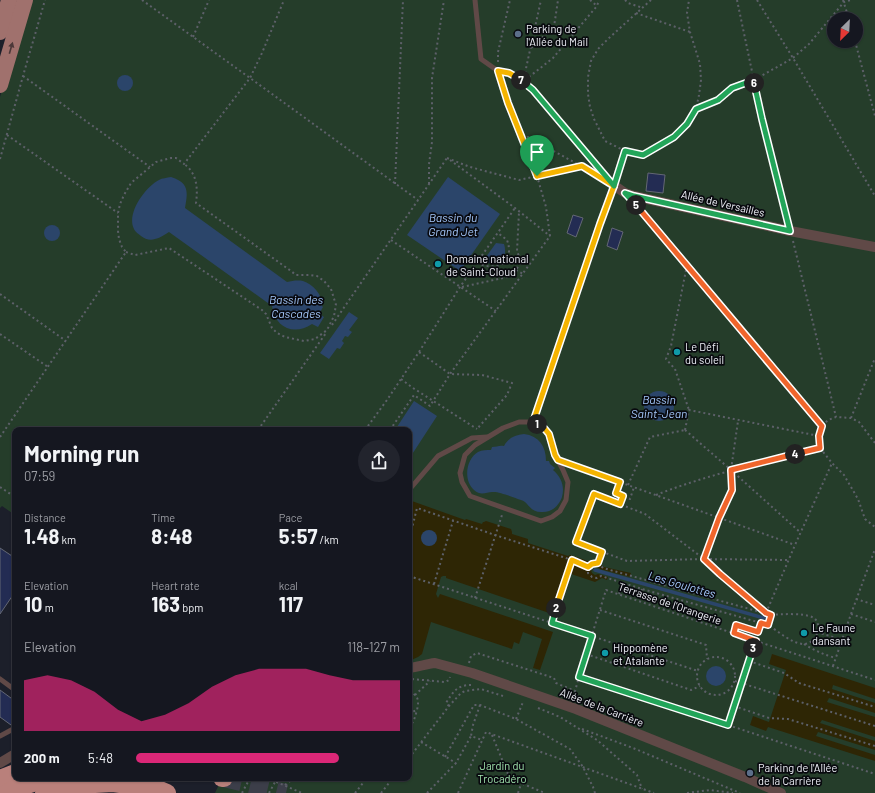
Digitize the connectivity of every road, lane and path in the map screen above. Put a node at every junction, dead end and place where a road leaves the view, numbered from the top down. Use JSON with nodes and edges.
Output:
{"nodes":[{"id":1,"x":9,"y":0,"type":"edge"},
{"id":2,"x":25,"y":0,"type":"edge"},
{"id":3,"x":45,"y":0,"type":"edge"},
{"id":4,"x":142,"y":0,"type":"edge"},
{"id":5,"x":209,"y":0,"type":"edge"},
{"id":6,"x":284,"y":0,"type":"edge"},
{"id":7,"x":403,"y":0,"type":"edge"},
{"id":8,"x":444,"y":0,"type":"edge"},
{"id":9,"x":476,"y":0,"type":"edge"},
{"id":10,"x":510,"y":0,"type":"edge"},
{"id":11,"x":541,"y":0,"type":"edge"},
{"id":12,"x":558,"y":0,"type":"edge"},
{"id":13,"x":590,"y":0,"type":"edge"},
{"id":14,"x":599,"y":0,"type":"edge"},
{"id":15,"x":625,"y":0,"type":"edge"},
{"id":16,"x":651,"y":0,"type":"edge"},
{"id":17,"x":689,"y":0,"type":"edge"},
{"id":18,"x":737,"y":0,"type":"edge"},
{"id":19,"x":757,"y":0,"type":"edge"},
{"id":20,"x":851,"y":0,"type":"edge"},
{"id":21,"x":844,"y":1,"type":"edge"},
{"id":22,"x":597,"y":6,"type":"junction"},
{"id":23,"x":643,"y":8,"type":"junction"},
{"id":24,"x":847,"y":12,"type":"edge"},
{"id":25,"x":636,"y":13,"type":"junction"},
{"id":26,"x":0,"y":32,"type":"edge"},
{"id":27,"x":690,"y":32,"type":"junction"},
{"id":28,"x":193,"y":37,"type":"junction"},
{"id":29,"x":857,"y":48,"type":"edge"},
{"id":30,"x":530,"y":49,"type":"junction"},
{"id":31,"x":794,"y":58,"type":"junction"},
{"id":32,"x":498,"y":71,"type":"junction"},
{"id":33,"x":22,"y":76,"type":"junction"},
{"id":34,"x":250,"y":78,"type":"junction"},
{"id":35,"x":754,"y":80,"type":"junction"},
{"id":36,"x":523,"y":81,"type":"junction"},
{"id":37,"x":0,"y":85,"type":"edge"},
{"id":38,"x":696,"y":109,"type":"junction"},
{"id":39,"x":875,"y":116,"type":"edge"},
{"id":40,"x":7,"y":135,"type":"junction"},
{"id":41,"x":522,"y":138,"type":"junction"},
{"id":42,"x":625,"y":151,"type":"junction"},
{"id":43,"x":447,"y":158,"type":"junction"},
{"id":44,"x":0,"y":160,"type":"edge"},
{"id":45,"x":184,"y":164,"type":"junction"},
{"id":46,"x":582,"y":166,"type":"junction"},
{"id":47,"x":150,"y":167,"type":"junction"},
{"id":48,"x":596,"y":175,"type":"dead end"},
{"id":49,"x":537,"y":176,"type":"junction"},
{"id":50,"x":395,"y":184,"type":"junction"},
{"id":51,"x":428,"y":185,"type":"junction"},
{"id":52,"x":614,"y":186,"type":"junction"},
{"id":53,"x":625,"y":193,"type":"junction"},
{"id":54,"x":875,"y":196,"type":"edge"},
{"id":55,"x":418,"y":200,"type":"junction"},
{"id":56,"x":515,"y":208,"type":"junction"},
{"id":57,"x":519,"y":211,"type":"junction"},
{"id":58,"x":118,"y":213,"type":"junction"},
{"id":59,"x":790,"y":231,"type":"junction"},
{"id":60,"x":498,"y":233,"type":"junction"},
{"id":61,"x":550,"y":236,"type":"junction"},
{"id":62,"x":391,"y":240,"type":"junction"},
{"id":63,"x":875,"y":247,"type":"edge"},
{"id":64,"x":126,"y":252,"type":"junction"},
{"id":65,"x":477,"y":263,"type":"junction"},
{"id":66,"x":687,"y":265,"type":"junction"},
{"id":67,"x":516,"y":270,"type":"junction"},
{"id":68,"x":523,"y":274,"type":"junction"},
{"id":69,"x":460,"y":287,"type":"junction"},
{"id":70,"x":0,"y":294,"type":"edge"},
{"id":71,"x":496,"y":311,"type":"junction"},
{"id":72,"x":327,"y":330,"type":"junction"},
{"id":73,"x":0,"y":334,"type":"edge"},
{"id":74,"x":66,"y":341,"type":"junction"},
{"id":75,"x":419,"y":352,"type":"junction"},
{"id":76,"x":875,"y":358,"type":"edge"},
{"id":77,"x":48,"y":368,"type":"junction"},
{"id":78,"x":450,"y":374,"type":"junction"},
{"id":79,"x":401,"y":379,"type":"junction"},
{"id":80,"x":433,"y":401,"type":"junction"},
{"id":81,"x":689,"y":410,"type":"junction"},
{"id":82,"x":836,"y":417,"type":"junction"},
{"id":83,"x":851,"y":418,"type":"junction"},
{"id":84,"x":738,"y":420,"type":"junction"},
{"id":85,"x":533,"y":422,"type":"junction"},
{"id":86,"x":468,"y":423,"type":"dead end"},
{"id":87,"x":822,"y":426,"type":"junction"},
{"id":88,"x":260,"y":427,"type":"edge"},
{"id":89,"x":367,"y":427,"type":"edge"},
{"id":90,"x":392,"y":427,"type":"edge"},
{"id":91,"x":477,"y":429,"type":"dead end"},
{"id":92,"x":685,"y":430,"type":"junction"},
{"id":93,"x":819,"y":436,"type":"junction"},
{"id":94,"x":0,"y":437,"type":"edge"},
{"id":95,"x":488,"y":437,"type":"junction"},
{"id":96,"x":875,"y":443,"type":"edge"},
{"id":97,"x":820,"y":448,"type":"junction"},
{"id":98,"x":558,"y":460,"type":"junction"},
{"id":99,"x":832,"y":463,"type":"junction"},
{"id":100,"x":731,"y":470,"type":"junction"},
{"id":101,"x":620,"y":482,"type":"junction"},
{"id":102,"x":628,"y":485,"type":"junction"},
{"id":103,"x":412,"y":486,"type":"edge"},
{"id":104,"x":0,"y":487,"type":"edge"},
{"id":105,"x":634,"y":487,"type":"junction"},
{"id":106,"x":12,"y":495,"type":"edge"},
{"id":107,"x":656,"y":495,"type":"junction"},
{"id":108,"x":623,"y":496,"type":"junction"},
{"id":109,"x":620,"y":504,"type":"junction"},
{"id":110,"x":502,"y":514,"type":"dead end"},
{"id":111,"x":719,"y":518,"type":"junction"},
{"id":112,"x":453,"y":520,"type":"junction"},
{"id":113,"x":875,"y":527,"type":"edge"},
{"id":114,"x":412,"y":528,"type":"edge"},
{"id":115,"x":801,"y":533,"type":"junction"},
{"id":116,"x":495,"y":535,"type":"junction"},
{"id":117,"x":795,"y":545,"type":"junction"},
{"id":118,"x":875,"y":549,"type":"edge"},
{"id":119,"x":602,"y":552,"type":"junction"},
{"id":120,"x":704,"y":559,"type":"junction"},
{"id":121,"x":572,"y":560,"type":"junction"},
{"id":122,"x":789,"y":560,"type":"junction"},
{"id":123,"x":598,"y":563,"type":"junction"},
{"id":124,"x":588,"y":567,"type":"junction"},
{"id":125,"x":412,"y":577,"type":"edge"},
{"id":126,"x":434,"y":584,"type":"junction"},
{"id":127,"x":642,"y":589,"type":"junction"},
{"id":128,"x":619,"y":594,"type":"junction"},
{"id":129,"x":475,"y":598,"type":"junction"},
{"id":130,"x":856,"y":599,"type":"junction"},
{"id":131,"x":875,"y":606,"type":"edge"},
{"id":132,"x":600,"y":610,"type":"junction"},
{"id":133,"x":766,"y":613,"type":"junction"},
{"id":134,"x":851,"y":614,"type":"junction"},
{"id":135,"x":771,"y":615,"type":"junction"},
{"id":136,"x":875,"y":622,"type":"edge"},
{"id":137,"x":552,"y":623,"type":"junction"},
{"id":138,"x":761,"y":623,"type":"junction"},
{"id":139,"x":768,"y":625,"type":"junction"},
{"id":140,"x":816,"y":632,"type":"junction"},
{"id":141,"x":734,"y":633,"type":"junction"},
{"id":142,"x":592,"y":636,"type":"junction"},
{"id":143,"x":842,"y":640,"type":"junction"},
{"id":144,"x":756,"y":641,"type":"junction"},
{"id":145,"x":804,"y":644,"type":"junction"},
{"id":146,"x":586,"y":654,"type":"junction"},
{"id":147,"x":836,"y":658,"type":"junction"},
{"id":148,"x":707,"y":659,"type":"junction"},
{"id":149,"x":749,"y":661,"type":"junction"},
{"id":150,"x":833,"y":666,"type":"junction"},
{"id":151,"x":412,"y":668,"type":"edge"},
{"id":152,"x":453,"y":668,"type":"junction"},
{"id":153,"x":698,"y":671,"type":"junction"},
{"id":154,"x":472,"y":673,"type":"junction"},
{"id":155,"x":579,"y":677,"type":"junction"},
{"id":156,"x":0,"y":679,"type":"edge"},
{"id":157,"x":412,"y":679,"type":"edge"},
{"id":158,"x":875,"y":680,"type":"edge"},
{"id":159,"x":431,"y":681,"type":"junction"},
{"id":160,"x":735,"y":681,"type":"junction"},
{"id":161,"x":742,"y":683,"type":"junction"},
{"id":162,"x":474,"y":685,"type":"dead end"},
{"id":163,"x":700,"y":686,"type":"junction"},
{"id":164,"x":12,"y":688,"type":"edge"},
{"id":165,"x":412,"y":694,"type":"edge"},
{"id":166,"x":415,"y":695,"type":"junction"},
{"id":167,"x":510,"y":698,"type":"dead end"},
{"id":168,"x":480,"y":705,"type":"junction"},
{"id":169,"x":529,"y":705,"type":"dead end"},
{"id":170,"x":449,"y":706,"type":"junction"},
{"id":171,"x":734,"y":706,"type":"junction"},
{"id":172,"x":535,"y":707,"type":"dead end"},
{"id":173,"x":875,"y":707,"type":"edge"},
{"id":174,"x":417,"y":709,"type":"junction"},
{"id":175,"x":412,"y":713,"type":"edge"},
{"id":176,"x":516,"y":719,"type":"junction"},
{"id":177,"x":412,"y":724,"type":"edge"},
{"id":178,"x":728,"y":725,"type":"junction"},
{"id":179,"x":875,"y":726,"type":"edge"},
{"id":180,"x":576,"y":727,"type":"junction"},
{"id":181,"x":12,"y":730,"type":"edge"},
{"id":182,"x":492,"y":734,"type":"junction"},
{"id":183,"x":0,"y":736,"type":"edge"},
{"id":184,"x":471,"y":736,"type":"junction"},
{"id":185,"x":482,"y":740,"type":"junction"},
{"id":186,"x":421,"y":742,"type":"junction"},
{"id":187,"x":875,"y":746,"type":"edge"},
{"id":188,"x":412,"y":754,"type":"edge"},
{"id":189,"x":12,"y":756,"type":"edge"},
{"id":190,"x":445,"y":757,"type":"junction"},
{"id":191,"x":0,"y":763,"type":"edge"},
{"id":192,"x":456,"y":763,"type":"junction"},
{"id":193,"x":583,"y":767,"type":"junction"},
{"id":194,"x":12,"y":774,"type":"edge"},
{"id":195,"x":875,"y":774,"type":"edge"},
{"id":196,"x":0,"y":779,"type":"edge"},
{"id":197,"x":39,"y":781,"type":"edge"},
{"id":198,"x":248,"y":781,"type":"edge"},
{"id":199,"x":290,"y":781,"type":"edge"},
{"id":200,"x":365,"y":781,"type":"edge"},
{"id":201,"x":391,"y":781,"type":"edge"},
{"id":202,"x":275,"y":782,"type":"joint"},
{"id":203,"x":521,"y":784,"type":"junction"},
{"id":204,"x":285,"y":785,"type":"junction"},
{"id":205,"x":642,"y":789,"type":"junction"},
{"id":206,"x":7,"y":793,"type":"edge"},
{"id":207,"x":44,"y":793,"type":"edge"},
{"id":208,"x":167,"y":793,"type":"edge"},
{"id":209,"x":242,"y":793,"type":"edge"},
{"id":210,"x":269,"y":793,"type":"edge"},
{"id":211,"x":302,"y":793,"type":"edge"},
{"id":212,"x":355,"y":793,"type":"edge"},
{"id":213,"x":381,"y":793,"type":"edge"},
{"id":214,"x":427,"y":793,"type":"edge"},
{"id":215,"x":458,"y":793,"type":"edge"},
{"id":216,"x":518,"y":793,"type":"edge"},
{"id":217,"x":545,"y":793,"type":"edge"},
{"id":218,"x":595,"y":793,"type":"edge"},
{"id":219,"x":654,"y":793,"type":"edge"},
{"id":220,"x":687,"y":793,"type":"edge"},
{"id":221,"x":733,"y":793,"type":"edge"},
{"id":222,"x":740,"y":793,"type":"edge"},
{"id":223,"x":781,"y":793,"type":"edge"}],
"edges":[{"from":1,"to":26,"type":"main road"},
{"from":37,"to":2,"type":"main road","one_way":true},
{"from":3,"to":33,"type":"path"},
{"from":4,"to":28,"type":"path"},
{"from":5,"to":28,"type":"path"},
{"from":6,"to":34,"type":"path"},
{"from":7,"to":50,"type":"path"},
{"from":8,"to":51,"type":"path"},
{"from":9,"to":32,"type":"lane"},
{"from":10,"to":32,"type":"path"},
{"from":11,"to":30,"type":"path"},
{"from":12,"to":30,"type":"path"},
{"from":13,"to":22,"type":"path"},
{"from":14,"to":22,"type":"path"},
{"from":15,"to":23,"type":"path"},
{"from":16,"to":23,"type":"path"},
{"from":17,"to":27,"type":"path"},
{"from":18,"to":35,"type":"path"},
{"from":19,"to":31,"type":"path"},
{"from":20,"to":21,"type":"path"},
{"from":21,"to":24,"type":"path"},
{"from":21,"to":31,"type":"path"},
{"from":22,"to":36,"type":"path"},
{"from":23,"to":25,"type":"path"},
{"from":25,"to":27,"type":"path"},
{"from":25,"to":42,"type":"path"},
{"from":27,"to":38,"type":"path"},
{"from":28,"to":34,"type":"path"},
{"from":29,"to":39,"type":"path"},
{"from":30,"to":36,"type":"path"},
{"from":31,"to":35,"type":"path"},
{"from":31,"to":54,"type":"path"},
{"from":32,"to":36,"type":"lane"},
{"from":32,"to":41,"type":"path"},
{"from":33,"to":40,"type":"path"},
{"from":33,"to":47,"type":"path"},
{"from":34,"to":45,"type":"path"},
{"from":34,"to":50,"type":"path"},
{"from":35,"to":38,"type":"path"},
{"from":35,"to":59,"type":"path"},
{"from":36,"to":52,"type":"lane"},
{"from":38,"to":42,"type":"path"},
{"from":40,"to":44,"type":"path"},
{"from":40,"to":58,"type":"path"},
{"from":41,"to":46,"type":"path"},
{"from":41,"to":49,"type":"path"},
{"from":42,"to":52,"type":"path"},
{"from":43,"to":49,"type":"path"},
{"from":43,"to":51,"type":"path"},
{"from":43,"to":56,"type":"path"},
{"from":45,"to":47,"type":"path"},
{"from":45,"to":72,"type":"path"},
{"from":46,"to":48,"type":"path"},
{"from":46,"to":49,"type":"path"},
{"from":47,"to":58,"type":"path"},
{"from":49,"to":61,"type":"path"},
{"from":50,"to":55,"type":"path"},
{"from":51,"to":55,"type":"path"},
{"from":52,"to":53,"type":"street","name":"Allée de Versailles"},
{"from":52,"to":85,"type":"lane"},
{"from":53,"to":59,"type":"street","name":"Allée de Versailles"},
{"from":53,"to":66,"type":"path"},
{"from":55,"to":62,"type":"path"},
{"from":56,"to":57,"type":"path"},
{"from":56,"to":60,"type":"path"},
{"from":57,"to":61,"type":"path"},
{"from":57,"to":67,"type":"path"},
{"from":58,"to":64,"type":"path"},
{"from":59,"to":63,"type":"street","name":"Allée de Versailles"},
{"from":59,"to":82,"type":"path"},
{"from":60,"to":65,"type":"path"},
{"from":60,"to":65,"type":"path"},
{"from":61,"to":68,"type":"path"},
{"from":62,"to":69,"type":"path"},
{"from":62,"to":72,"type":"path"},
{"from":64,"to":72,"type":"path"},
{"from":64,"to":74,"type":"path"},
{"from":65,"to":69,"type":"path"},
{"from":66,"to":81,"type":"path"},
{"from":66,"to":87,"type":"path"},
{"from":67,"to":68,"type":"path"},
{"from":67,"to":69,"type":"path"},
{"from":68,"to":71,"type":"path"},
{"from":69,"to":71,"type":"path"},
{"from":69,"to":75,"type":"path"},
{"from":70,"to":74,"type":"path"},
{"from":71,"to":78,"type":"path"},
{"from":72,"to":88,"type":"path"},
{"from":73,"to":77,"type":"path"},
{"from":74,"to":77,"type":"path"},
{"from":75,"to":78,"type":"path"},
{"from":75,"to":79,"type":"path"},
{"from":76,"to":83,"type":"path"},
{"from":77,"to":94,"type":"path"},
{"from":78,"to":80,"type":"path"},
{"from":78,"to":91,"type":"path"},
{"from":79,"to":80,"type":"path"},
{"from":79,"to":89,"type":"path"},
{"from":80,"to":86,"type":"path"},
{"from":80,"to":90,"type":"path"},
{"from":81,"to":84,"type":"path"},
{"from":81,"to":92,"type":"path"},
{"from":82,"to":83,"type":"path"},
{"from":82,"to":87,"type":"path"},
{"from":83,"to":96,"type":"path"},
{"from":84,"to":93,"type":"path"},
{"from":84,"to":100,"type":"path"},
{"from":85,"to":95,"type":"lane"},
{"from":85,"to":98,"type":"lane"},
{"from":87,"to":93,"type":"path"},
{"from":92,"to":100,"type":"path"},
{"from":92,"to":102,"type":"path"},
{"from":93,"to":97,"type":"path"},
{"from":95,"to":98,"type":"lane"},
{"from":95,"to":103,"type":"lane"},
{"from":97,"to":99,"type":"path"},
{"from":97,"to":100,"type":"path"},
{"from":98,"to":101,"type":"path"},
{"from":99,"to":113,"type":"path"},
{"from":99,"to":115,"type":"path"},
{"from":100,"to":107,"type":"path"},
{"from":100,"to":111,"type":"path"},
{"from":100,"to":115,"type":"path"},
{"from":101,"to":102,"type":"path"},
{"from":101,"to":108,"type":"path"},
{"from":102,"to":105,"type":"path"},
{"from":104,"to":106,"type":"path"},
{"from":105,"to":107,"type":"path"},
{"from":105,"to":108,"type":"path"},
{"from":107,"to":111,"type":"path"},
{"from":108,"to":109,"type":"path"},
{"from":109,"to":119,"type":"path"},
{"from":109,"to":120,"type":"path"},
{"from":110,"to":116,"type":"path"},
{"from":111,"to":117,"type":"path"},
{"from":111,"to":120,"type":"path"},
{"from":112,"to":114,"type":"path"},
{"from":112,"to":116,"type":"path"},
{"from":112,"to":126,"type":"path"},
{"from":115,"to":117,"type":"path"},
{"from":116,"to":121,"type":"path"},
{"from":116,"to":129,"type":"path"},
{"from":117,"to":122,"type":"path"},
{"from":118,"to":130,"type":"path"},
{"from":119,"to":120,"type":"path"},
{"from":119,"to":123,"type":"path"},
{"from":120,"to":122,"type":"path"},
{"from":120,"to":133,"type":"path"},
{"from":121,"to":124,"type":"path"},
{"from":121,"to":137,"type":"path"},
{"from":122,"to":133,"type":"path"},
{"from":123,"to":124,"type":"path"},
{"from":123,"to":133,"type":"path"},
{"from":124,"to":127,"type":"path"},
{"from":125,"to":126,"type":"path"},
{"from":126,"to":129,"type":"path"},
{"from":127,"to":128,"type":"path"},
{"from":127,"to":138,"type":"path"},
{"from":128,"to":132,"type":"path","name":"Terrasse de l'Orangerie"},
{"from":128,"to":141,"type":"path","name":"Terrasse de l'Orangerie"},
{"from":129,"to":137,"type":"path"},
{"from":130,"to":131,"type":"path"},
{"from":130,"to":134,"type":"path"},
{"from":132,"to":142,"type":"path","name":"Terrasse de l'Orangerie"},
{"from":132,"to":148,"type":"path"},
{"from":133,"to":135,"type":"path"},
{"from":134,"to":136,"type":"path"},
{"from":134,"to":143,"type":"path"},
{"from":135,"to":139,"type":"path"},
{"from":135,"to":140,"type":"path"},
{"from":137,"to":142,"type":"path"},
{"from":138,"to":139,"type":"path"},
{"from":138,"to":141,"type":"path"},
{"from":139,"to":145,"type":"path"},
{"from":140,"to":143,"type":"path"},
{"from":140,"to":145,"type":"path"},
{"from":141,"to":144,"type":"path","name":"Terrasse de l'Orangerie"},
{"from":142,"to":146,"type":"path","name":"Terrasse de l'Orangerie"},
{"from":142,"to":153,"type":"path"},
{"from":143,"to":147,"type":"path"},
{"from":144,"to":149,"type":"path"},
{"from":144,"to":150,"type":"path","name":"Terrasse de l'Orangerie"},
{"from":145,"to":147,"type":"path"},
{"from":146,"to":155,"type":"path","name":"Terrasse de l'Orangerie"},
{"from":146,"to":163,"type":"path"},
{"from":147,"to":150,"type":"path"},
{"from":148,"to":153,"type":"path"},
{"from":148,"to":160,"type":"path"},
{"from":149,"to":161,"type":"path"},
{"from":149,"to":173,"type":"path"},
{"from":150,"to":158,"type":"path","name":"Terrasse de l'Orangerie"},
{"from":151,"to":152,"type":"street","name":"Allée de la Carrière"},
{"from":152,"to":154,"type":"street","name":"Allée de la Carrière"},
{"from":152,"to":159,"type":"path"},
{"from":153,"to":163,"type":"path"},
{"from":154,"to":155,"type":"path"},
{"from":154,"to":223,"type":"street","name":"Allée de la Carrière"},
{"from":155,"to":178,"type":"path"},
{"from":156,"to":164,"type":"lane"},
{"from":157,"to":159,"type":"path"},
{"from":159,"to":166,"type":"path"},
{"from":160,"to":161,"type":"path"},
{"from":160,"to":163,"type":"path"},
{"from":161,"to":171,"type":"path"},
{"from":161,"to":179,"type":"path"},
{"from":162,"to":170,"type":"path"},
{"from":165,"to":166,"type":"path"},
{"from":166,"to":174,"type":"path"},
{"from":167,"to":170,"type":"path"},
{"from":168,"to":176,"type":"path"},
{"from":168,"to":184,"type":"path"},
{"from":168,"to":190,"type":"path"},
{"from":169,"to":176,"type":"path"},
{"from":170,"to":186,"type":"path"},
{"from":171,"to":178,"type":"path"},
{"from":171,"to":187,"type":"path"},
{"from":172,"to":180,"type":"path"},
{"from":174,"to":175,"type":"path"},
{"from":174,"to":177,"type":"path"},
{"from":176,"to":193,"type":"path"},
{"from":178,"to":195,"type":"path"},
{"from":180,"to":205,"type":"path"},
{"from":180,"to":222,"type":"path"},
{"from":181,"to":183,"type":"lane"},
{"from":182,"to":185,"type":"path"},
{"from":182,"to":193,"type":"path"},
{"from":182,"to":203,"type":"path"},
{"from":184,"to":185,"type":"path"},
{"from":184,"to":192,"type":"path"},
{"from":185,"to":215,"type":"path"},
{"from":186,"to":188,"type":"path"},
{"from":186,"to":190,"type":"path"},
{"from":189,"to":191,"type":"street"},
{"from":190,"to":192,"type":"path"},
{"from":192,"to":214,"type":"path"},
{"from":193,"to":205,"type":"path"},
{"from":193,"to":218,"type":"path"},
{"from":194,"to":196,"type":"highway"},
{"from":197,"to":206,"type":"highway"},
{"from":198,"to":209,"type":"path"},
{"from":199,"to":204,"type":"path"},
{"from":200,"to":212,"type":"path"},
{"from":201,"to":213,"type":"path"},
{"from":202,"to":204,"type":"path"},
{"from":202,"to":210,"type":"path"},
{"from":203,"to":216,"type":"path"},
{"from":203,"to":217,"type":"path"},
{"from":204,"to":211,"type":"path"},
{"from":205,"to":219,"type":"path"},
{"from":207,"to":208,"type":"highway"},
{"from":220,"to":221,"type":"path"}]}
